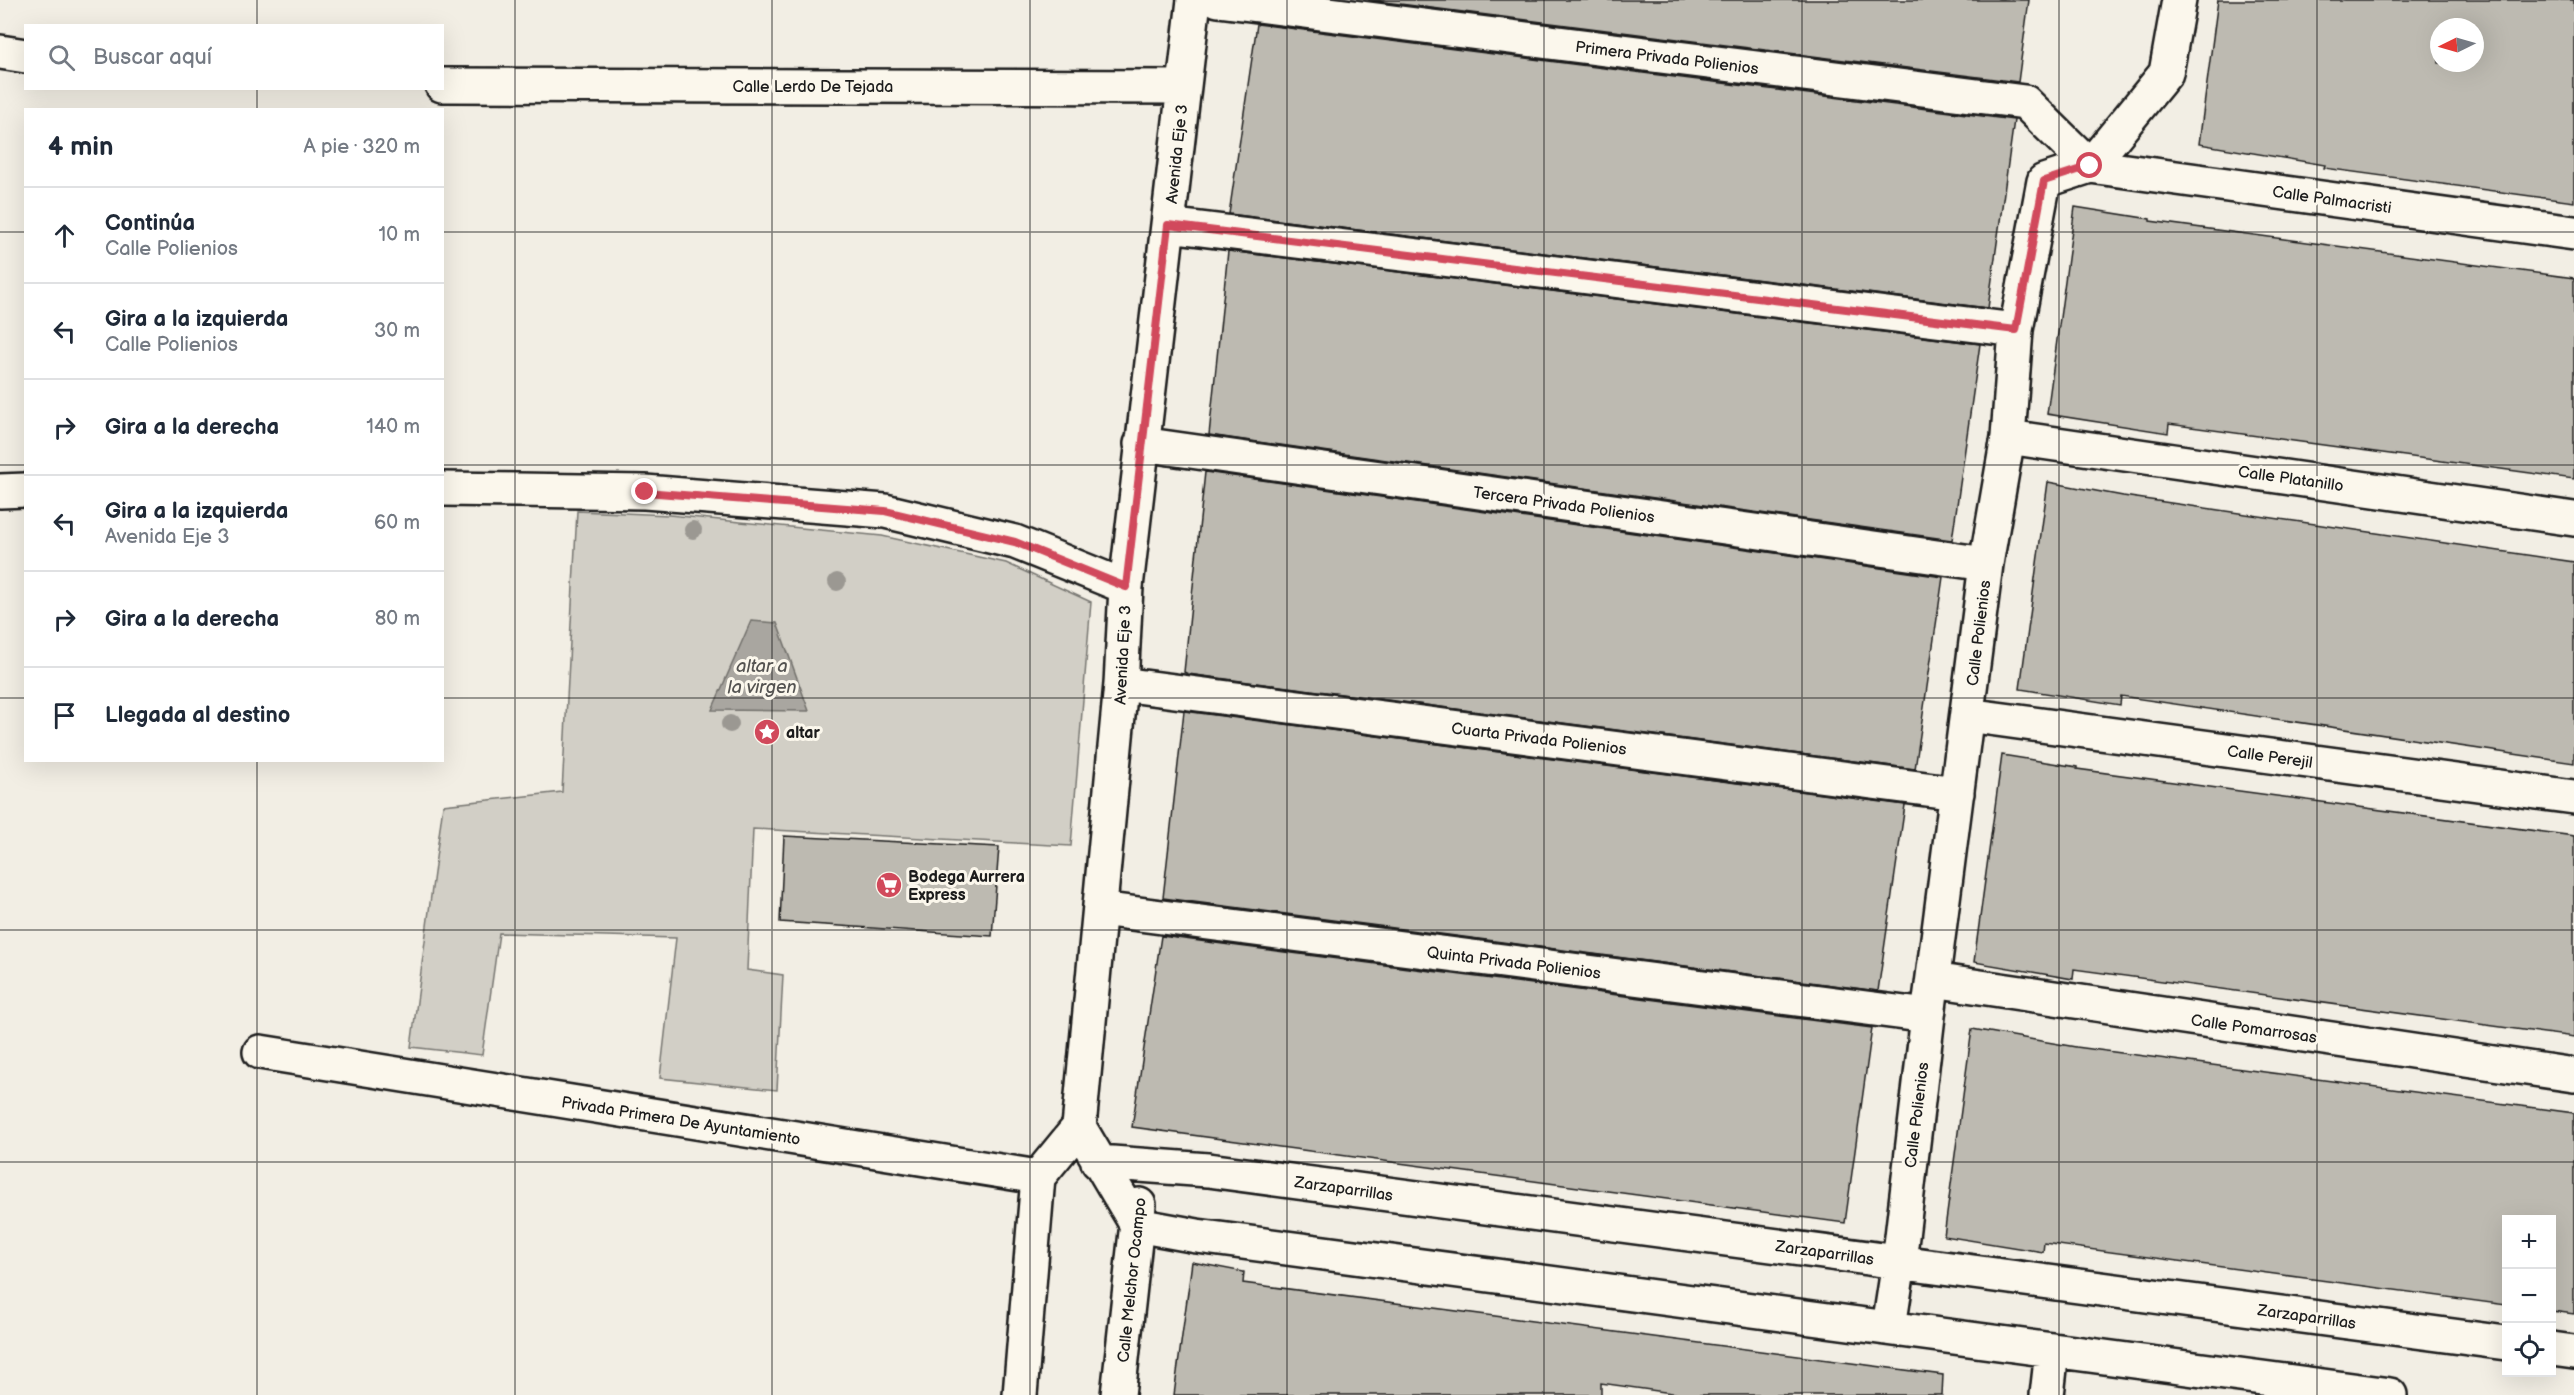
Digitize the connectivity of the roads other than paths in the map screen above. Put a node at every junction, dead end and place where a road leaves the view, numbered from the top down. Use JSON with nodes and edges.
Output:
{"nodes":[{"id":1,"x":1194,"y":0,"type":"edge"},
{"id":2,"x":1218,"y":0,"type":"edge"},
{"id":3,"x":2179,"y":0,"type":"edge"},
{"id":4,"x":0,"y":52,"type":"edge"},
{"id":5,"x":24,"y":56,"type":"edge"},
{"id":6,"x":444,"y":85,"type":"edge"},
{"id":7,"x":1184,"y":87,"type":"junction"},
{"id":8,"x":2090,"y":166,"type":"junction"},
{"id":9,"x":1168,"y":225,"type":"junction"},
{"id":10,"x":2574,"y":233,"type":"edge"},
{"id":11,"x":2016,"y":330,"type":"junction"},
{"id":12,"x":2008,"y":436,"type":"junction"},
{"id":13,"x":1141,"y":444,"type":"junction"},
{"id":14,"x":444,"y":489,"type":"edge"},
{"id":15,"x":24,"y":490,"type":"edge"},
{"id":16,"x":0,"y":491,"type":"edge"},
{"id":17,"x":2574,"y":519,"type":"edge"},
{"id":18,"x":1986,"y":564,"type":"junction"},
{"id":19,"x":1126,"y":587,"type":"junction"},
{"id":20,"x":1121,"y":684,"type":"junction"},
{"id":21,"x":1967,"y":715,"type":"junction"},
{"id":22,"x":1957,"y":793,"type":"junction"},
{"id":23,"x":2574,"y":797,"type":"edge"},
{"id":24,"x":1100,"y":909,"type":"junction"},
{"id":25,"x":1933,"y":980,"type":"junction"},
{"id":26,"x":1928,"y":1016,"type":"junction"},
{"id":27,"x":260,"y":1052,"type":"dead end"},
{"id":28,"x":2574,"y":1075,"type":"edge"},
{"id":29,"x":1079,"y":1127,"type":"junction"},
{"id":30,"x":1098,"y":1162,"type":"junction"},
{"id":31,"x":1144,"y":1164,"type":"junction"},
{"id":32,"x":1038,"y":1177,"type":"junction"},
{"id":33,"x":1137,"y":1225,"type":"junction"},
{"id":34,"x":1899,"y":1262,"type":"junction"},
{"id":35,"x":1889,"y":1328,"type":"junction"},
{"id":36,"x":2502,"y":1342,"type":"edge"},
{"id":37,"x":2556,"y":1350,"type":"edge"},
{"id":38,"x":2052,"y":1351,"type":"junction"},
{"id":39,"x":2574,"y":1352,"type":"edge"},
{"id":40,"x":1020,"y":1395,"type":"edge"},
{"id":41,"x":1118,"y":1395,"type":"edge"},
{"id":42,"x":2047,"y":1395,"type":"edge"},
{"id":43,"x":2390,"y":1395,"type":"edge"}],
"edges":[{"from":1,"to":7,"type":"street","name":"Avenida Eje 3"},
{"from":2,"to":8,"type":"street","name":"Primera Privada Polienios"},
{"from":3,"to":8,"type":"street"},
{"from":4,"to":5,"type":"street"},
{"from":6,"to":7,"type":"street","name":"Calle Lerdo De Tejada"},
{"from":7,"to":9,"type":"street","name":"Avenida Eje 3"},
{"from":8,"to":10,"type":"street","name":"Calle Palmacristi"},
{"from":8,"to":11,"type":"street","name":"Calle Polienios"},
{"from":9,"to":11,"type":"street"},
{"from":9,"to":13,"type":"street","name":"Avenida Eje 3"},
{"from":11,"to":12,"type":"street","name":"Calle Polienios"},
{"from":12,"to":17,"type":"street","name":"Calle Platanillo"},
{"from":12,"to":18,"type":"street","name":"Calle Polienios"},
{"from":13,"to":18,"type":"street","name":"Tercera Privada Polienios"},
{"from":13,"to":19,"type":"street","name":"Avenida Eje 3"},
{"from":14,"to":19,"type":"street"},
{"from":15,"to":16,"type":"street"},
{"from":18,"to":21,"type":"street","name":"Calle Polienios"},
{"from":19,"to":20,"type":"street","name":"Avenida Eje 3"},
{"from":20,"to":22,"type":"street","name":"Cuarta Privada Polienios"},
{"from":20,"to":24,"type":"street","name":"Avenida Eje 3"},
{"from":21,"to":22,"type":"street","name":"Calle Polienios"},
{"from":21,"to":23,"type":"street","name":"Calle Perejil"},
{"from":22,"to":25,"type":"street","name":"Calle Polienios"},
{"from":24,"to":26,"type":"street","name":"Quinta Privada Polienios"},
{"from":24,"to":29,"type":"street","name":"Avenida Eje 3"},
{"from":25,"to":26,"type":"street","name":"Calle Polienios"},
{"from":25,"to":28,"type":"street","name":"Calle Pomarrosas"},
{"from":26,"to":34,"type":"street","name":"Calle Polienios"},
{"from":27,"to":32,"type":"street","name":"Privada Primera De Ayuntamiento"},
{"from":29,"to":30,"type":"street"},
{"from":29,"to":32,"type":"street"},
{"from":30,"to":31,"type":"street"},
{"from":30,"to":33,"type":"street"},
{"from":31,"to":33,"type":"street","name":"Calle Melchor Ocampo"},
{"from":31,"to":34,"type":"street","name":"Zarzaparrillas"},
{"from":32,"to":40,"type":"street"},
{"from":33,"to":35,"type":"street"},
{"from":33,"to":41,"type":"street","name":"Calle Melchor Ocampo"},
{"from":34,"to":35,"type":"street","name":"Calle Polienios"},
{"from":34,"to":36,"type":"street","name":"Zarzaparrillas"},
{"from":35,"to":38,"type":"street"},
{"from":37,"to":39,"type":"street"},
{"from":38,"to":42,"type":"street"},
{"from":38,"to":43,"type":"street"}]}
